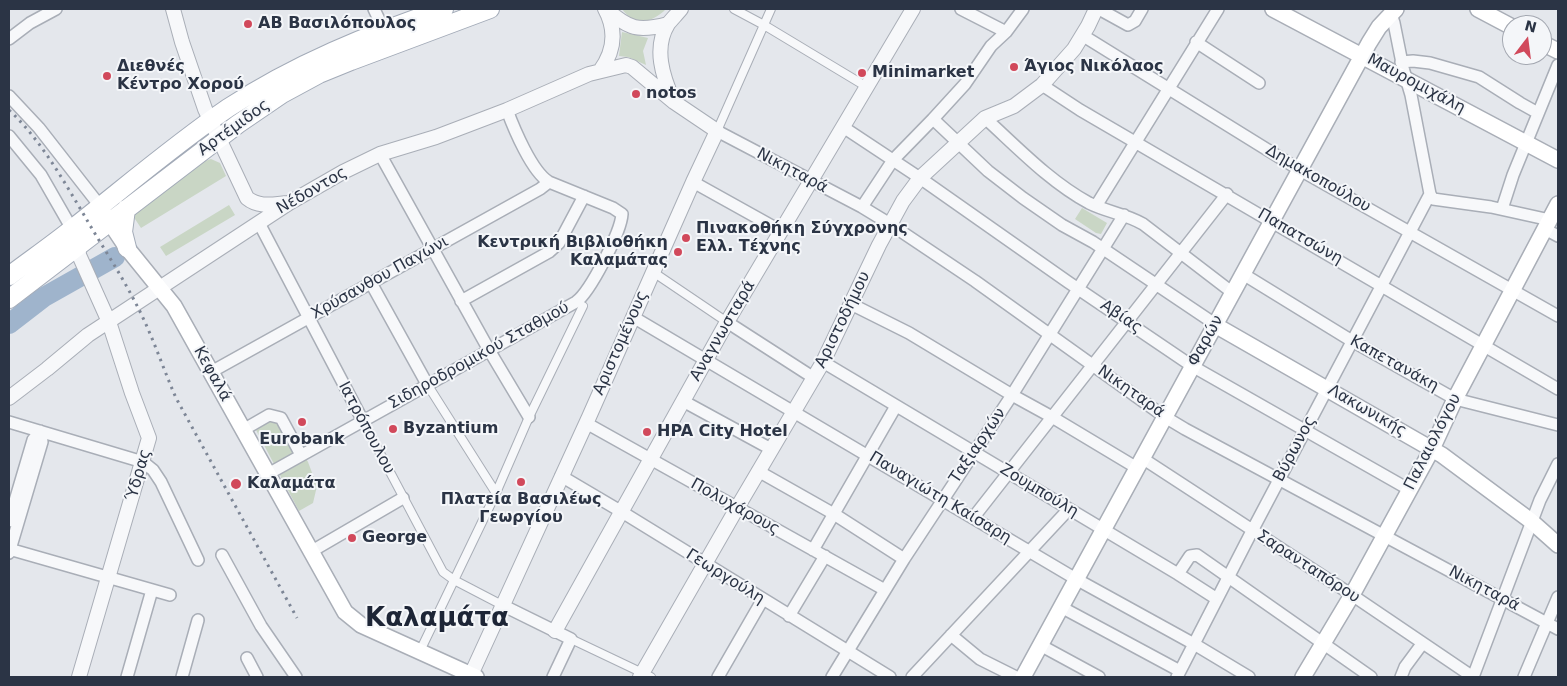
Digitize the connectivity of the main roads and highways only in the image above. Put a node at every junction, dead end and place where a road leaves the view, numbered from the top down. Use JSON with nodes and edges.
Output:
{"nodes":[{"id":1,"x":490,"y":9,"type":"edge"},
{"id":2,"x":1273,"y":9,"type":"edge"},
{"id":3,"x":1478,"y":9,"type":"edge"},
{"id":4,"x":435,"y":10,"type":"edge"},
{"id":5,"x":1393,"y":11,"type":"edge"},
{"id":6,"x":1502,"y":22,"type":"edge"},
{"id":7,"x":1362,"y":56,"type":"junction"},
{"id":8,"x":1558,"y":160,"type":"edge"},
{"id":9,"x":1558,"y":204,"type":"edge"},
{"id":10,"x":100,"y":206,"type":"junction"},
{"id":11,"x":1551,"y":228,"type":"edge"},
{"id":12,"x":119,"y":235,"type":"junction"},
{"id":13,"x":81,"y":236,"type":"junction"},
{"id":14,"x":9,"y":276,"type":"edge"},
{"id":15,"x":9,"y":299,"type":"edge"},
{"id":16,"x":1215,"y":325,"type":"junction"},
{"id":17,"x":1432,"y":449,"type":"junction"},
{"id":18,"x":1558,"y":545,"type":"edge"},
{"id":19,"x":472,"y":677,"type":"edge"},
{"id":20,"x":1023,"y":677,"type":"edge"},
{"id":21,"x":1303,"y":677,"type":"edge"}],
"edges":[{"from":1,"to":12,"type":"main road","name":"Αρτέμιδος"},
{"from":2,"to":7,"type":"main road","name":"Μαυρομιχάλη"},
{"from":3,"to":6,"type":"main road"},
{"from":4,"to":10,"type":"main road","name":"Αρτέμιδος"},
{"from":5,"to":7,"type":"main road","name":"Φαρών"},
{"from":7,"to":8,"type":"main road","name":"Μαυρομιχάλη"},
{"from":7,"to":16,"type":"main road","name":"Φαρών"},
{"from":9,"to":11,"type":"main road","name":"Παλαιολόγου"},
{"from":10,"to":12,"type":"main road","name":"Κεφαλά"},
{"from":10,"to":13,"type":"main road","name":"Αρτέμιδος"},
{"from":11,"to":17,"type":"main road","name":"Παλαιολόγου"},
{"from":12,"to":13,"type":"main road","name":"Αρτέμιδος"},
{"from":12,"to":19,"type":"main road","name":"Κεφαλά"},
{"from":13,"to":14,"type":"main road","name":"Αρτέμιδος"},
{"from":13,"to":15,"type":"main road","name":"Αρτέμιδος"},
{"from":16,"to":17,"type":"main road","name":"Λακωνικής"},
{"from":16,"to":20,"type":"main road","name":"Φαρών"},
{"from":17,"to":18,"type":"main road","name":"Λακωνικής"},
{"from":17,"to":21,"type":"main road","name":"Παλαιολόγου"}]}
